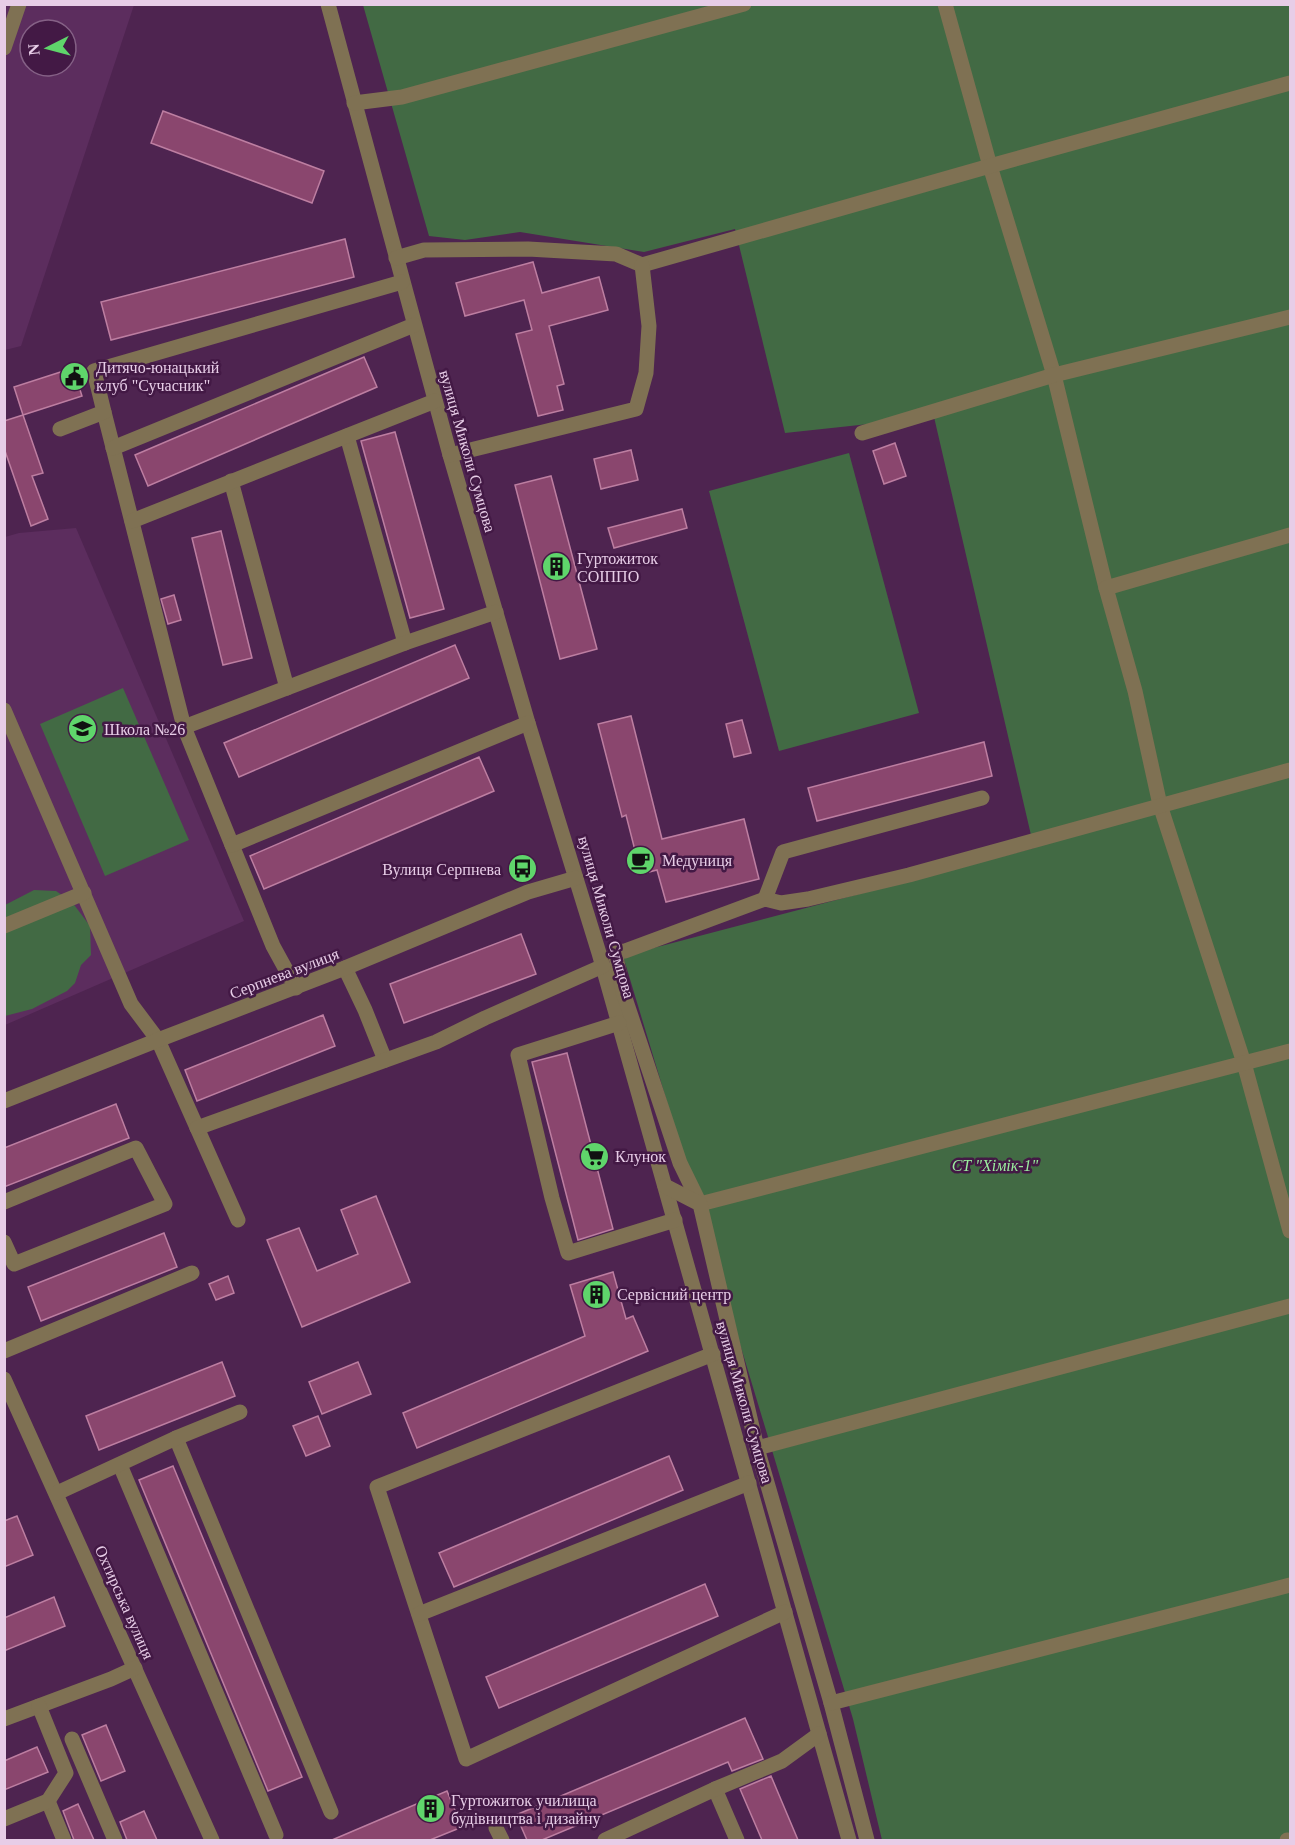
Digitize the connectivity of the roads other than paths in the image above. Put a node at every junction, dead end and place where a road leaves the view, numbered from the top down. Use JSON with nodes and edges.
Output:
{"nodes":[{"id":1,"x":19,"y":4,"type":"edge"},
{"id":2,"x":328,"y":4,"type":"edge"},
{"id":3,"x":744,"y":4,"type":"edge"},
{"id":4,"x":945,"y":4,"type":"edge"},
{"id":5,"x":4,"y":48,"type":"edge"},
{"id":6,"x":1290,"y":83,"type":"edge"},
{"id":7,"x":354,"y":103,"type":"junction"},
{"id":8,"x":990,"y":166,"type":"junction"},
{"id":9,"x":396,"y":258,"type":"junction"},
{"id":10,"x":642,"y":265,"type":"junction"},
{"id":11,"x":402,"y":282,"type":"junction"},
{"id":12,"x":1290,"y":317,"type":"edge"},
{"id":13,"x":414,"y":325,"type":"junction"},
{"id":14,"x":1054,"y":375,"type":"junction"},
{"id":15,"x":435,"y":401,"type":"junction"},
{"id":16,"x":104,"y":412,"type":"junction"},
{"id":17,"x":60,"y":429,"type":"dead end"},
{"id":18,"x":862,"y":433,"type":"dead end"},
{"id":19,"x":347,"y":436,"type":"junction"},
{"id":20,"x":113,"y":448,"type":"junction"},
{"id":21,"x":450,"y":455,"type":"junction"},
{"id":22,"x":231,"y":482,"type":"junction"},
{"id":23,"x":132,"y":521,"type":"junction"},
{"id":24,"x":1290,"y":535,"type":"edge"},
{"id":25,"x":1106,"y":588,"type":"junction"},
{"id":26,"x":496,"y":612,"type":"junction"},
{"id":27,"x":405,"y":644,"type":"junction"},
{"id":28,"x":287,"y":688,"type":"junction"},
{"id":29,"x":4,"y":710,"type":"edge"},
{"id":30,"x":528,"y":723,"type":"junction"},
{"id":31,"x":184,"y":727,"type":"junction"},
{"id":32,"x":1290,"y":770,"type":"edge"},
{"id":33,"x":982,"y":798,"type":"dead end"},
{"id":34,"x":1160,"y":805,"type":"junction"},
{"id":35,"x":232,"y":845,"type":"junction"},
{"id":36,"x":576,"y":878,"type":"junction"},
{"id":37,"x":84,"y":893,"type":"junction"},
{"id":38,"x":765,"y":899,"type":"junction"},
{"id":39,"x":4,"y":926,"type":"edge"},
{"id":40,"x":615,"y":952,"type":"junction"},
{"id":41,"x":601,"y":960,"type":"junction"},
{"id":42,"x":345,"y":968,"type":"junction"},
{"id":43,"x":296,"y":988,"type":"junction"},
{"id":44,"x":619,"y":1023,"type":"junction"},
{"id":45,"x":158,"y":1040,"type":"junction"},
{"id":46,"x":1290,"y":1052,"type":"edge"},
{"id":47,"x":385,"y":1060,"type":"junction"},
{"id":48,"x":1244,"y":1063,"type":"junction"},
{"id":49,"x":4,"y":1101,"type":"edge"},
{"id":50,"x":197,"y":1128,"type":"junction"},
{"id":51,"x":665,"y":1186,"type":"junction"},
{"id":52,"x":4,"y":1202,"type":"edge"},
{"id":53,"x":700,"y":1204,"type":"junction"},
{"id":54,"x":238,"y":1220,"type":"dead end"},
{"id":55,"x":675,"y":1220,"type":"junction"},
{"id":56,"x":1290,"y":1231,"type":"edge"},
{"id":57,"x":4,"y":1242,"type":"edge"},
{"id":58,"x":192,"y":1273,"type":"dead end"},
{"id":59,"x":1290,"y":1306,"type":"edge"},
{"id":60,"x":4,"y":1350,"type":"edge"},
{"id":61,"x":713,"y":1354,"type":"junction"},
{"id":62,"x":4,"y":1379,"type":"edge"},
{"id":63,"x":240,"y":1412,"type":"dead end"},
{"id":64,"x":176,"y":1438,"type":"junction"},
{"id":65,"x":757,"y":1448,"type":"junction"},
{"id":66,"x":120,"y":1465,"type":"junction"},
{"id":67,"x":749,"y":1483,"type":"junction"},
{"id":68,"x":57,"y":1493,"type":"junction"},
{"id":69,"x":1290,"y":1585,"type":"edge"},
{"id":70,"x":785,"y":1612,"type":"junction"},
{"id":71,"x":419,"y":1614,"type":"junction"},
{"id":72,"x":135,"y":1668,"type":"junction"},
{"id":73,"x":831,"y":1703,"type":"junction"},
{"id":74,"x":39,"y":1706,"type":"junction"},
{"id":75,"x":4,"y":1719,"type":"edge"},
{"id":76,"x":819,"y":1734,"type":"junction"},
{"id":77,"x":72,"y":1739,"type":"dead end"},
{"id":78,"x":715,"y":1789,"type":"junction"},
{"id":79,"x":48,"y":1801,"type":"junction"},
{"id":80,"x":331,"y":1812,"type":"dead end"},
{"id":81,"x":4,"y":1819,"type":"edge"},
{"id":82,"x":276,"y":1835,"type":"dead end"},
{"id":83,"x":64,"y":1840,"type":"edge"},
{"id":84,"x":115,"y":1840,"type":"edge"},
{"id":85,"x":212,"y":1840,"type":"edge"},
{"id":86,"x":605,"y":1840,"type":"edge"},
{"id":87,"x":737,"y":1840,"type":"edge"},
{"id":88,"x":849,"y":1840,"type":"edge"},
{"id":89,"x":867,"y":1840,"type":"edge"}],
"edges":[{"from":1,"to":5,"type":"street"},
{"from":2,"to":7,"type":"street","name":"вулиця Миколи Сумцова"},
{"from":3,"to":7,"type":"street"},
{"from":4,"to":8,"type":"street"},
{"from":6,"to":8,"type":"street"},
{"from":7,"to":9,"type":"street","name":"вулиця Миколи Сумцова"},
{"from":8,"to":10,"type":"street"},
{"from":8,"to":14,"type":"street"},
{"from":9,"to":10,"type":"street"},
{"from":9,"to":11,"type":"street","name":"вулиця Миколи Сумцова"},
{"from":10,"to":21,"type":"street"},
{"from":11,"to":13,"type":"street","name":"вулиця Миколи Сумцова"},
{"from":11,"to":16,"type":"street"},
{"from":12,"to":14,"type":"street"},
{"from":13,"to":15,"type":"street","name":"вулиця Миколи Сумцова"},
{"from":13,"to":20,"type":"street"},
{"from":14,"to":18,"type":"street"},
{"from":14,"to":25,"type":"street"},
{"from":15,"to":19,"type":"street"},
{"from":15,"to":21,"type":"street","name":"вулиця Миколи Сумцова"},
{"from":16,"to":17,"type":"street"},
{"from":16,"to":20,"type":"street"},
{"from":19,"to":22,"type":"street"},
{"from":19,"to":27,"type":"street"},
{"from":20,"to":23,"type":"street"},
{"from":21,"to":26,"type":"street","name":"вулиця Миколи Сумцова"},
{"from":22,"to":23,"type":"street"},
{"from":22,"to":28,"type":"street"},
{"from":23,"to":31,"type":"street"},
{"from":24,"to":25,"type":"street"},
{"from":25,"to":34,"type":"street"},
{"from":26,"to":27,"type":"street"},
{"from":26,"to":30,"type":"street","name":"вулиця Миколи Сумцова"},
{"from":27,"to":28,"type":"street"},
{"from":28,"to":31,"type":"street"},
{"from":29,"to":37,"type":"street"},
{"from":30,"to":35,"type":"street"},
{"from":30,"to":36,"type":"street","name":"вулиця Миколи Сумцова"},
{"from":31,"to":35,"type":"street"},
{"from":32,"to":34,"type":"street"},
{"from":33,"to":38,"type":"street"},
{"from":34,"to":38,"type":"street"},
{"from":34,"to":48,"type":"street"},
{"from":35,"to":43,"type":"street"},
{"from":36,"to":41,"type":"street","name":"вулиця Миколи Сумцова"},
{"from":36,"to":42,"type":"street","name":"Серпнева вулиця"},
{"from":37,"to":39,"type":"street"},
{"from":37,"to":45,"type":"street"},
{"from":38,"to":40,"type":"street"},
{"from":40,"to":41,"type":"street"},
{"from":40,"to":53,"type":"street"},
{"from":41,"to":44,"type":"street","name":"вулиця Миколи Сумцова"},
{"from":41,"to":47,"type":"street"},
{"from":42,"to":43,"type":"street","name":"Серпнева вулиця"},
{"from":42,"to":47,"type":"street"},
{"from":43,"to":45,"type":"street","name":"Серпнева вулиця"},
{"from":44,"to":51,"type":"street","name":"вулиця Миколи Сумцова"},
{"from":44,"to":55,"type":"street"},
{"from":45,"to":49,"type":"street","name":"Серпнева вулиця"},
{"from":45,"to":50,"type":"street"},
{"from":46,"to":48,"type":"street"},
{"from":47,"to":50,"type":"street"},
{"from":48,"to":53,"type":"street"},
{"from":48,"to":56,"type":"street"},
{"from":50,"to":54,"type":"street"},
{"from":51,"to":53,"type":"street"},
{"from":51,"to":55,"type":"street","name":"вулиця Миколи Сумцова"},
{"from":52,"to":57,"type":"street"},
{"from":53,"to":65,"type":"street"},
{"from":55,"to":61,"type":"street","name":"вулиця Миколи Сумцова"},
{"from":58,"to":60,"type":"street"},
{"from":59,"to":65,"type":"street"},
{"from":61,"to":67,"type":"street","name":"вулиця Миколи Сумцова"},
{"from":61,"to":71,"type":"street"},
{"from":62,"to":68,"type":"street","name":"Охтирська вулиця"},
{"from":63,"to":64,"type":"street"},
{"from":64,"to":66,"type":"street"},
{"from":64,"to":80,"type":"street"},
{"from":65,"to":73,"type":"street"},
{"from":66,"to":68,"type":"street"},
{"from":66,"to":82,"type":"street"},
{"from":67,"to":70,"type":"street","name":"вулиця Миколи Сумцова"},
{"from":67,"to":71,"type":"street"},
{"from":68,"to":72,"type":"street","name":"Охтирська вулиця"},
{"from":69,"to":73,"type":"street"},
{"from":70,"to":71,"type":"street"},
{"from":70,"to":76,"type":"street","name":"вулиця Миколи Сумцова"},
{"from":72,"to":74,"type":"street"},
{"from":72,"to":85,"type":"street","name":"Охтирська вулиця"},
{"from":73,"to":89,"type":"street"},
{"from":74,"to":75,"type":"street"},
{"from":74,"to":79,"type":"street"},
{"from":76,"to":78,"type":"street"},
{"from":76,"to":88,"type":"street","name":"вулиця Миколи Сумцова"},
{"from":77,"to":84,"type":"street"},
{"from":78,"to":86,"type":"street"},
{"from":78,"to":87,"type":"street"},
{"from":79,"to":81,"type":"street"},
{"from":79,"to":83,"type":"street"}]}
